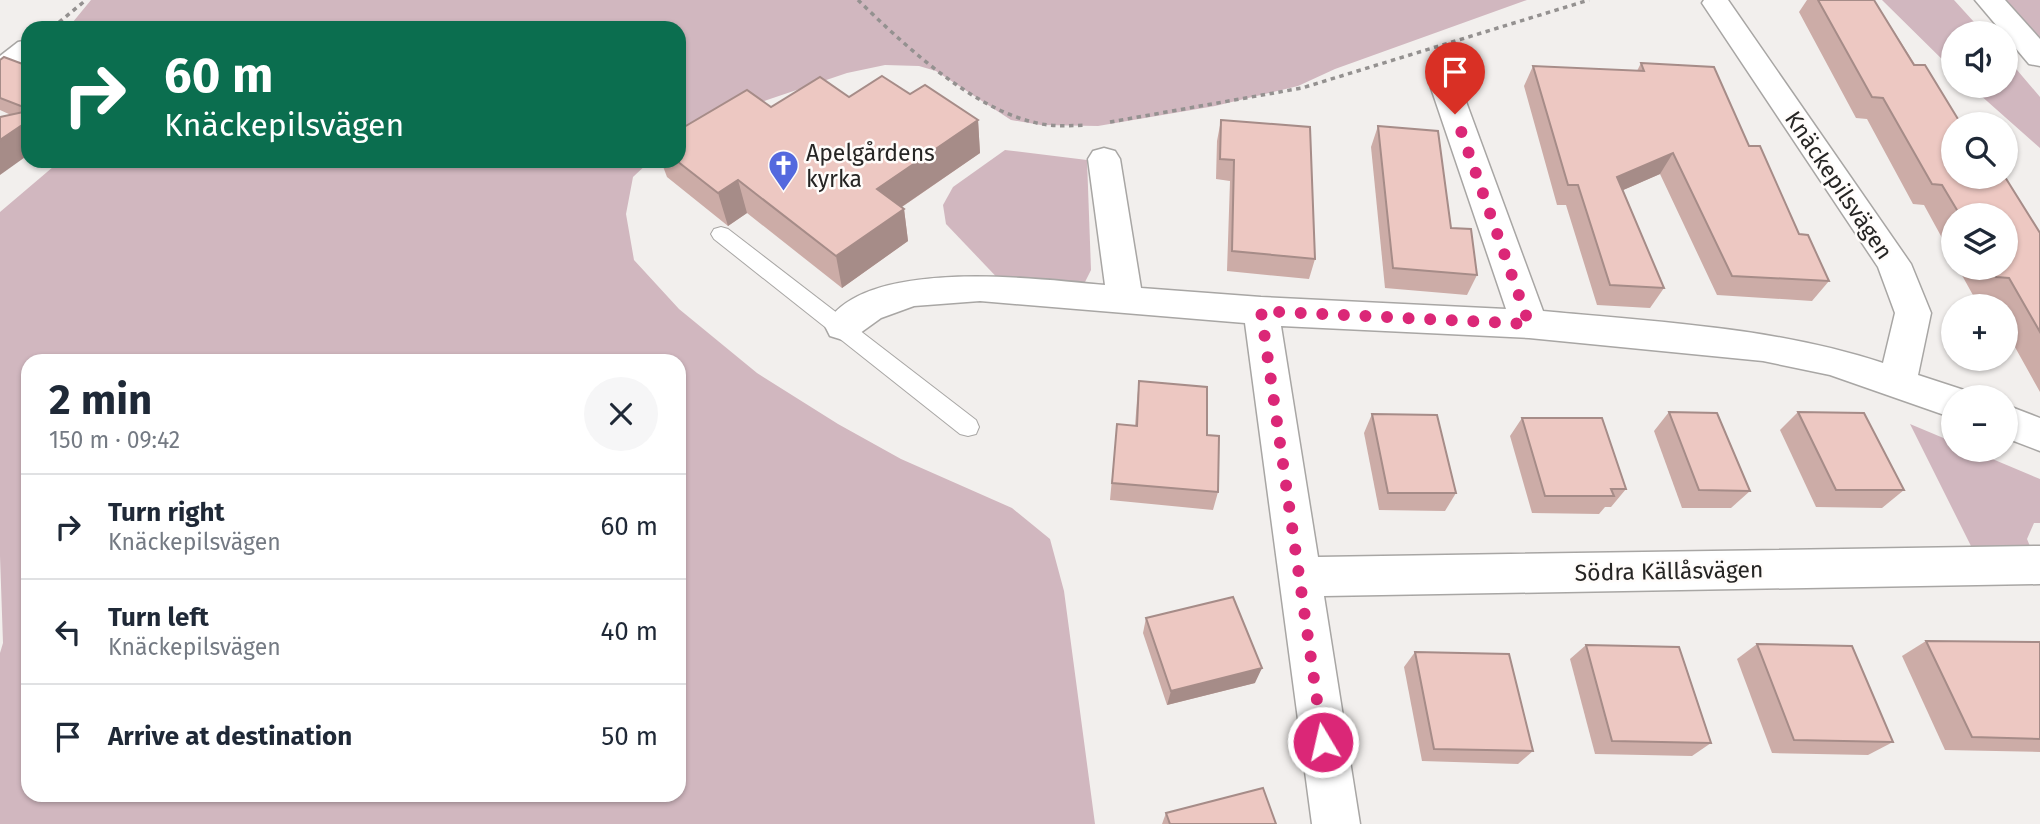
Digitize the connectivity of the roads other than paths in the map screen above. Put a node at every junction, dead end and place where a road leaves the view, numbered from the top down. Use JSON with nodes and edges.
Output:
{"nodes":[{"id":1,"x":1989,"y":0,"type":"edge"},
{"id":2,"x":1716,"y":3,"type":"dead end"},
{"id":3,"x":21,"y":54,"type":"edge"},
{"id":4,"x":2040,"y":57,"type":"edge"},
{"id":5,"x":0,"y":71,"type":"edge"},
{"id":6,"x":1446,"y":88,"type":"dead end"},
{"id":7,"x":1104,"y":159,"type":"road end"},
{"id":8,"x":722,"y":233,"type":"dead end"},
{"id":9,"x":1125,"y":302,"type":"junction"},
{"id":10,"x":1261,"y":311,"type":"junction"},
{"id":11,"x":1529,"y":324,"type":"junction"},
{"id":12,"x":843,"y":326,"type":"junction"},
{"id":13,"x":1898,"y":382,"type":"junction"},
{"id":14,"x":1941,"y":398,"type":"edge"},
{"id":15,"x":2018,"y":426,"type":"edge"},
{"id":16,"x":968,"y":427,"type":"dead end"},
{"id":17,"x":2040,"y":435,"type":"edge"},
{"id":18,"x":2040,"y":565,"type":"edge"},
{"id":19,"x":1298,"y":577,"type":"junction"},
{"id":20,"x":1336,"y":824,"type":"edge"}],
"edges":[{"from":1,"to":4,"type":"street"},
{"from":2,"to":13,"type":"street","name":"Knäckepilsvägen"},
{"from":3,"to":5,"type":"street"},
{"from":6,"to":11,"type":"street"},
{"from":7,"to":9,"type":"street"},
{"from":8,"to":12,"type":"lane"},
{"from":9,"to":10,"type":"street"},
{"from":9,"to":12,"type":"street"},
{"from":10,"to":11,"type":"street"},
{"from":10,"to":19,"type":"street"},
{"from":11,"to":13,"type":"street"},
{"from":12,"to":16,"type":"lane"},
{"from":13,"to":14,"type":"street"},
{"from":15,"to":17,"type":"street"},
{"from":18,"to":19,"type":"street","name":"Södra Källåsvägen"},
{"from":19,"to":20,"type":"street"}]}
